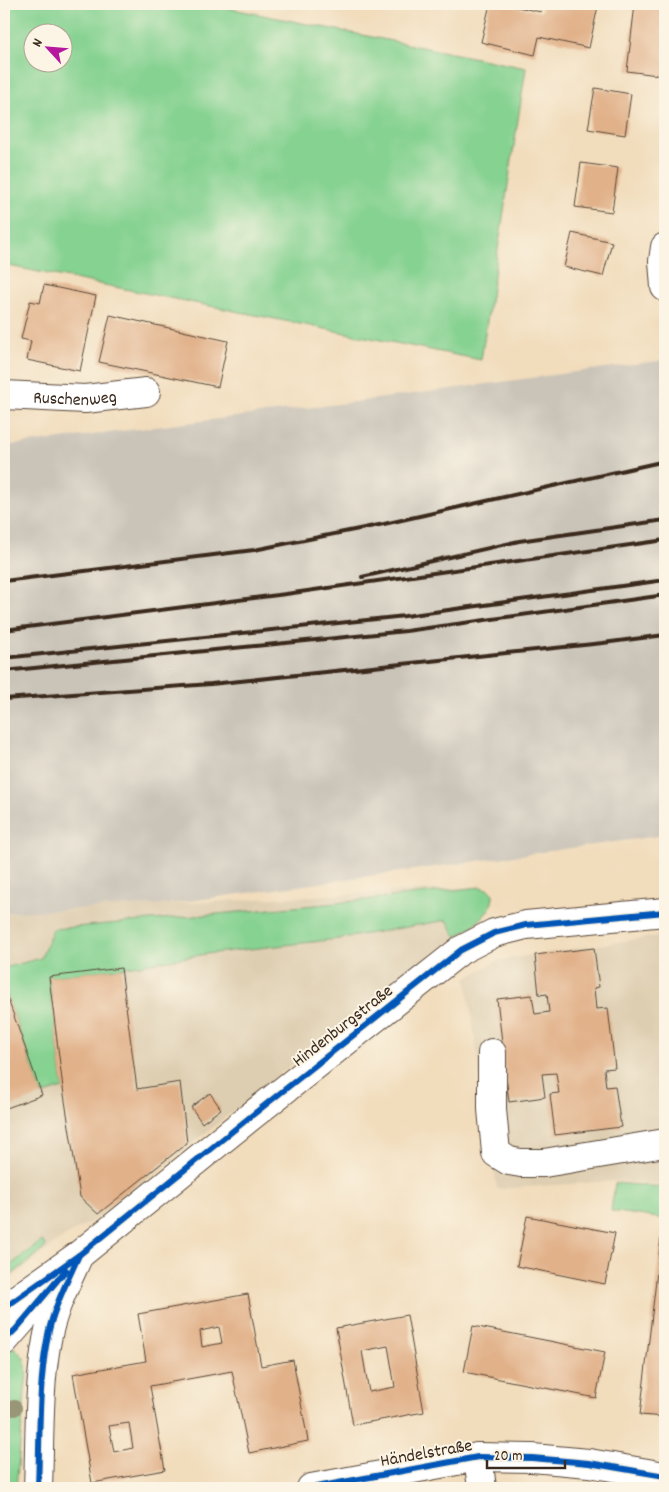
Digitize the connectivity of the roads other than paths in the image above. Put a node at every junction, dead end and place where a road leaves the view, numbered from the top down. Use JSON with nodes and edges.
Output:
{"nodes":[{"id":1,"x":665,"y":247,"type":"edge"},
{"id":2,"x":665,"y":286,"type":"edge"},
{"id":3,"x":146,"y":392,"type":"dead end"},
{"id":4,"x":4,"y":395,"type":"edge"},
{"id":5,"x":665,"y":912,"type":"edge"},
{"id":6,"x":492,"y":1053,"type":"dead end"},
{"id":7,"x":665,"y":1143,"type":"edge"},
{"id":8,"x":79,"y":1254,"type":"junction"},
{"id":9,"x":4,"y":1308,"type":"edge"},
{"id":10,"x":4,"y":1341,"type":"edge"},
{"id":11,"x":478,"y":1457,"type":"junction"},
{"id":12,"x":665,"y":1476,"type":"edge"},
{"id":13,"x":38,"y":1488,"type":"edge"},
{"id":14,"x":311,"y":1488,"type":"edge"},
{"id":15,"x":482,"y":1488,"type":"edge"}],
"edges":[{"from":1,"to":2,"type":"street"},
{"from":3,"to":4,"type":"street","name":"Ruschenweg"},
{"from":5,"to":8,"type":"street","name":"Hindenburgstraße"},
{"from":6,"to":7,"type":"street"},
{"from":8,"to":9,"type":"street","name":"Hindenburgstraße"},
{"from":8,"to":10,"type":"street","name":"Hindenburgstraße"},
{"from":8,"to":13,"type":"street","name":"Hindenburgstraße"},
{"from":11,"to":12,"type":"street","name":"Händelstraße"},
{"from":11,"to":14,"type":"street","name":"Händelstraße"},
{"from":11,"to":15,"type":"street"}]}
